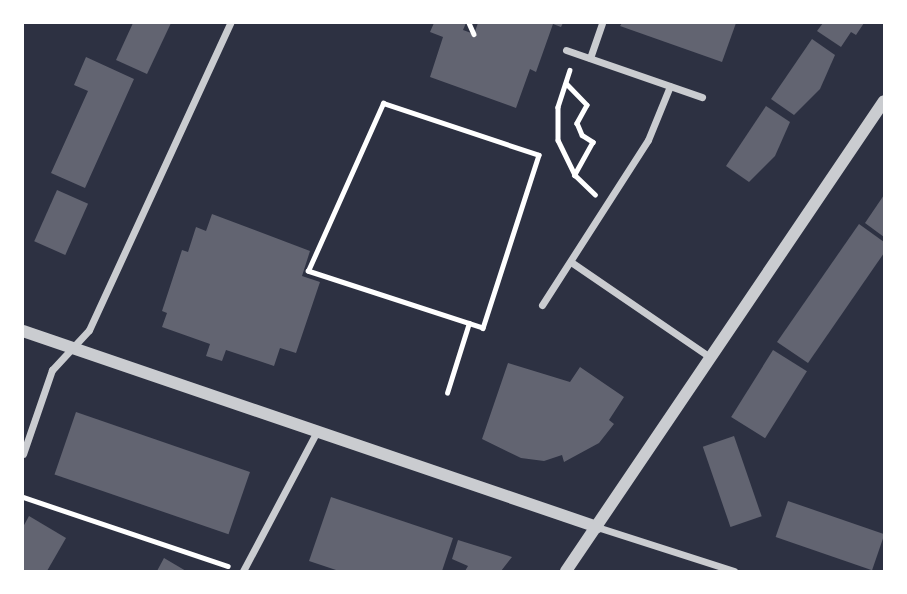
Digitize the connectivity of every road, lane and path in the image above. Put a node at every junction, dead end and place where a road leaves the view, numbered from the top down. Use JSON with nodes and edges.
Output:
{"nodes":[{"id":1,"x":230,"y":23,"type":"edge"},
{"id":2,"x":469,"y":23,"type":"edge"},
{"id":3,"x":602,"y":23,"type":"edge"},
{"id":4,"x":474,"y":34,"type":"dead end"},
{"id":5,"x":566,"y":50,"type":"dead end"},
{"id":6,"x":576,"y":53,"type":"junction"},
{"id":7,"x":590,"y":58,"type":"junction"},
{"id":8,"x":566,"y":83,"type":"junction"},
{"id":9,"x":670,"y":86,"type":"junction"},
{"id":10,"x":702,"y":97,"type":"dead end"},
{"id":11,"x":884,"y":101,"type":"edge"},
{"id":12,"x":575,"y":175,"type":"junction"},
{"id":13,"x":609,"y":202,"type":"junction"},
{"id":14,"x":571,"y":262,"type":"junction"},
{"id":15,"x":542,"y":305,"type":"dead end"},
{"id":16,"x":469,"y":323,"type":"junction"},
{"id":17,"x":23,"y":331,"type":"edge"},
{"id":18,"x":71,"y":348,"type":"junction"},
{"id":19,"x":709,"y":357,"type":"junction"},
{"id":20,"x":447,"y":393,"type":"dead end"},
{"id":21,"x":316,"y":433,"type":"junction"},
{"id":22,"x":23,"y":454,"type":"edge"},
{"id":23,"x":23,"y":497,"type":"edge"},
{"id":24,"x":597,"y":527,"type":"junction"},
{"id":25,"x":242,"y":571,"type":"edge"},
{"id":26,"x":566,"y":571,"type":"edge"},
{"id":27,"x":734,"y":571,"type":"edge"}],
"edges":[{"from":1,"to":18,"type":"street"},
{"from":2,"to":4,"type":"path"},
{"from":3,"to":7,"type":"street"},
{"from":5,"to":6,"type":"street"},
{"from":6,"to":7,"type":"street"},
{"from":6,"to":8,"type":"path"},
{"from":7,"to":9,"type":"street"},
{"from":8,"to":12,"type":"path"},
{"from":8,"to":12,"type":"path"},
{"from":9,"to":10,"type":"street"},
{"from":9,"to":13,"type":"street"},
{"from":11,"to":19,"type":"street"},
{"from":12,"to":13,"type":"path"},
{"from":13,"to":14,"type":"street"},
{"from":14,"to":15,"type":"street"},
{"from":14,"to":19,"type":"street"},
{"from":16,"to":16,"type":"path"},
{"from":16,"to":20,"type":"path"},
{"from":17,"to":18,"type":"street"},
{"from":18,"to":21,"type":"street"},
{"from":18,"to":22,"type":"street"},
{"from":19,"to":24,"type":"street"},
{"from":21,"to":24,"type":"street"},
{"from":21,"to":25,"type":"street"},
{"from":23,"to":25,"type":"path"},
{"from":24,"to":26,"type":"street"},
{"from":24,"to":27,"type":"street"}]}
